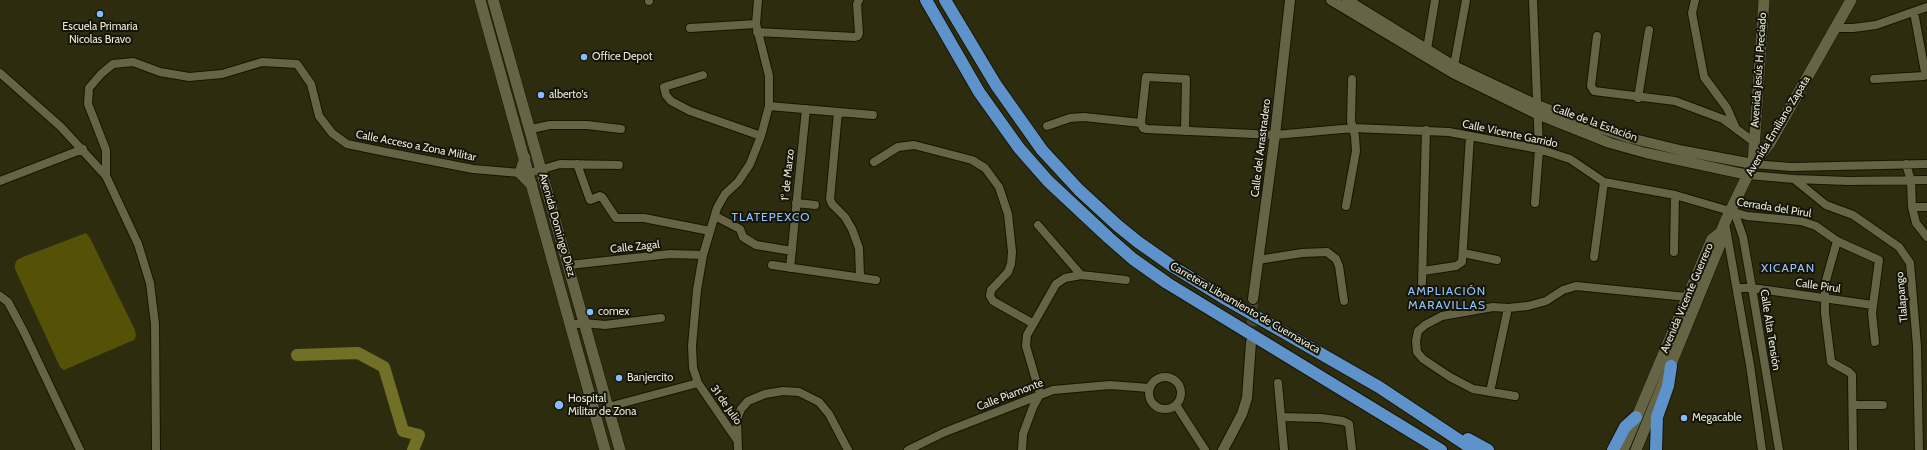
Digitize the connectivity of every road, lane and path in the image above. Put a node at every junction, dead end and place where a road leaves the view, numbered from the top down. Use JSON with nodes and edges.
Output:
{"nodes":[{"id":1,"x":480,"y":0,"type":"edge"},
{"id":2,"x":494,"y":0,"type":"edge"},
{"id":3,"x":758,"y":0,"type":"edge"},
{"id":4,"x":859,"y":0,"type":"edge"},
{"id":5,"x":926,"y":0,"type":"edge"},
{"id":6,"x":945,"y":0,"type":"edge"},
{"id":7,"x":1290,"y":0,"type":"edge"},
{"id":8,"x":1332,"y":0,"type":"edge"},
{"id":9,"x":1347,"y":0,"type":"edge"},
{"id":10,"x":1435,"y":0,"type":"edge"},
{"id":11,"x":1466,"y":0,"type":"edge"},
{"id":12,"x":1533,"y":0,"type":"edge"},
{"id":13,"x":1695,"y":0,"type":"edge"},
{"id":14,"x":1764,"y":0,"type":"edge"},
{"id":15,"x":1850,"y":0,"type":"edge"},
{"id":16,"x":1927,"y":7,"type":"edge"},
{"id":17,"x":1914,"y":12,"type":"junction"},
{"id":18,"x":690,"y":28,"type":"dead end"},
{"id":19,"x":757,"y":28,"type":"junction"},
{"id":20,"x":1835,"y":28,"type":"junction"},
{"id":21,"x":1650,"y":30,"type":"dead end"},
{"id":22,"x":1597,"y":36,"type":"dead end"},
{"id":23,"x":1427,"y":53,"type":"junction"},
{"id":24,"x":1454,"y":66,"type":"junction"},
{"id":25,"x":0,"y":73,"type":"edge"},
{"id":26,"x":703,"y":75,"type":"dead end"},
{"id":27,"x":1352,"y":79,"type":"dead end"},
{"id":28,"x":1874,"y":79,"type":"dead end"},
{"id":29,"x":1638,"y":98,"type":"junction"},
{"id":30,"x":769,"y":106,"type":"junction"},
{"id":31,"x":806,"y":109,"type":"junction"},
{"id":32,"x":1537,"y":110,"type":"junction"},
{"id":33,"x":838,"y":112,"type":"junction"},
{"id":34,"x":873,"y":116,"type":"dead end"},
{"id":35,"x":1141,"y":123,"type":"junction"},
{"id":36,"x":1047,"y":126,"type":"dead end"},
{"id":37,"x":1735,"y":127,"type":"junction"},
{"id":38,"x":1354,"y":128,"type":"junction"},
{"id":39,"x":531,"y":129,"type":"junction"},
{"id":40,"x":621,"y":129,"type":"dead end"},
{"id":41,"x":1426,"y":130,"type":"junction"},
{"id":42,"x":1185,"y":131,"type":"junction"},
{"id":43,"x":1275,"y":135,"type":"junction"},
{"id":44,"x":761,"y":136,"type":"junction"},
{"id":45,"x":1470,"y":136,"type":"junction"},
{"id":46,"x":1754,"y":142,"type":"junction"},
{"id":47,"x":83,"y":149,"type":"junction"},
{"id":48,"x":1539,"y":149,"type":"junction"},
{"id":49,"x":1712,"y":161,"type":"junction"},
{"id":50,"x":874,"y":162,"type":"dead end"},
{"id":51,"x":577,"y":164,"type":"junction"},
{"id":52,"x":1753,"y":164,"type":"junction"},
{"id":53,"x":1906,"y":164,"type":"junction"},
{"id":54,"x":1927,"y":164,"type":"edge"},
{"id":55,"x":619,"y":165,"type":"dead end"},
{"id":56,"x":541,"y":169,"type":"junction"},
{"id":57,"x":524,"y":173,"type":"junction"},
{"id":58,"x":1748,"y":175,"type":"junction"},
{"id":59,"x":106,"y":176,"type":"junction"},
{"id":60,"x":1794,"y":179,"type":"junction"},
{"id":61,"x":1927,"y":180,"type":"edge"},
{"id":62,"x":0,"y":181,"type":"edge"},
{"id":63,"x":1911,"y":181,"type":"junction"},
{"id":64,"x":1604,"y":182,"type":"junction"},
{"id":65,"x":1675,"y":196,"type":"junction"},
{"id":66,"x":796,"y":203,"type":"junction"},
{"id":67,"x":1535,"y":203,"type":"dead end"},
{"id":68,"x":815,"y":205,"type":"dead end"},
{"id":69,"x":1346,"y":206,"type":"dead end"},
{"id":70,"x":1912,"y":207,"type":"junction"},
{"id":71,"x":1927,"y":207,"type":"edge"},
{"id":72,"x":715,"y":216,"type":"junction"},
{"id":73,"x":1727,"y":220,"type":"junction"},
{"id":74,"x":1038,"y":224,"type":"dead end"},
{"id":75,"x":710,"y":231,"type":"junction"},
{"id":76,"x":1927,"y":237,"type":"edge"},
{"id":77,"x":1837,"y":241,"type":"junction"},
{"id":78,"x":792,"y":251,"type":"junction"},
{"id":79,"x":1674,"y":252,"type":"dead end"},
{"id":80,"x":703,"y":255,"type":"junction"},
{"id":81,"x":1594,"y":257,"type":"dead end"},
{"id":82,"x":1463,"y":258,"type":"junction"},
{"id":83,"x":1258,"y":260,"type":"junction"},
{"id":84,"x":1497,"y":260,"type":"dead end"},
{"id":85,"x":569,"y":265,"type":"junction"},
{"id":86,"x":772,"y":265,"type":"dead end"},
{"id":87,"x":790,"y":268,"type":"junction"},
{"id":88,"x":1423,"y":271,"type":"junction"},
{"id":89,"x":1081,"y":276,"type":"junction"},
{"id":90,"x":860,"y":277,"type":"junction"},
{"id":91,"x":876,"y":280,"type":"dead end"},
{"id":92,"x":1126,"y":280,"type":"dead end"},
{"id":93,"x":1422,"y":284,"type":"dead end"},
{"id":94,"x":1737,"y":288,"type":"junction"},
{"id":95,"x":1752,"y":288,"type":"junction"},
{"id":96,"x":0,"y":296,"type":"edge"},
{"id":97,"x":1687,"y":297,"type":"junction"},
{"id":98,"x":1824,"y":298,"type":"junction"},
{"id":99,"x":1253,"y":299,"type":"tunnel mouth"},
{"id":100,"x":1344,"y":301,"type":"dead end"},
{"id":101,"x":1873,"y":305,"type":"junction"},
{"id":102,"x":1508,"y":308,"type":"junction"},
{"id":103,"x":661,"y":318,"type":"dead end"},
{"id":104,"x":1032,"y":323,"type":"junction"},
{"id":105,"x":584,"y":324,"type":"junction"},
{"id":106,"x":570,"y":325,"type":"junction"},
{"id":107,"x":1671,"y":334,"type":"junction"},
{"id":108,"x":1682,"y":339,"type":"junction"},
{"id":109,"x":1251,"y":342,"type":"tunnel mouth"},
{"id":110,"x":1875,"y":342,"type":"dead end"},
{"id":111,"x":1765,"y":363,"type":"junction"},
{"id":112,"x":1750,"y":365,"type":"junction"},
{"id":113,"x":1672,"y":366,"type":"junction"},
{"id":114,"x":698,"y":383,"type":"junction"},
{"id":115,"x":1278,"y":383,"type":"dead end"},
{"id":116,"x":1149,"y":388,"type":"junction"},
{"id":117,"x":1490,"y":392,"type":"junction"},
{"id":118,"x":1040,"y":394,"type":"junction"},
{"id":119,"x":1515,"y":396,"type":"dead end"},
{"id":120,"x":1176,"y":405,"type":"junction"},
{"id":121,"x":1853,"y":405,"type":"junction"},
{"id":122,"x":1883,"y":405,"type":"dead end"},
{"id":123,"x":608,"y":407,"type":"junction"},
{"id":124,"x":1379,"y":412,"type":"junction"},
{"id":125,"x":1424,"y":415,"type":"junction"},
{"id":126,"x":1281,"y":417,"type":"junction"},
{"id":127,"x":1636,"y":417,"type":"junction"},
{"id":128,"x":737,"y":440,"type":"junction"},
{"id":129,"x":80,"y":450,"type":"edge"},
{"id":130,"x":156,"y":450,"type":"edge"},
{"id":131,"x":605,"y":450,"type":"edge"},
{"id":132,"x":620,"y":450,"type":"edge"},
{"id":133,"x":738,"y":450,"type":"edge"},
{"id":134,"x":848,"y":450,"type":"edge"},
{"id":135,"x":908,"y":450,"type":"edge"},
{"id":136,"x":1022,"y":450,"type":"edge"},
{"id":137,"x":1205,"y":450,"type":"edge"},
{"id":138,"x":1223,"y":450,"type":"edge"},
{"id":139,"x":1284,"y":450,"type":"edge"},
{"id":140,"x":1352,"y":450,"type":"edge"},
{"id":141,"x":1428,"y":450,"type":"edge"},
{"id":142,"x":1441,"y":450,"type":"edge"},
{"id":143,"x":1474,"y":450,"type":"edge"},
{"id":144,"x":1488,"y":450,"type":"edge"},
{"id":145,"x":1613,"y":450,"type":"edge"},
{"id":146,"x":1623,"y":450,"type":"edge"},
{"id":147,"x":1636,"y":450,"type":"edge"},
{"id":148,"x":1656,"y":450,"type":"edge"},
{"id":149,"x":1762,"y":450,"type":"edge"},
{"id":150,"x":1779,"y":450,"type":"edge"},
{"id":151,"x":1853,"y":450,"type":"edge"},
{"id":152,"x":1920,"y":450,"type":"edge"}],
"edges":[{"from":1,"to":57,"type":"main road","name":"Avenida Domingo Diez"},
{"from":2,"to":39,"type":"main road","name":"Avenida Domingo Diez"},
{"from":3,"to":19,"type":"street","name":"31 de Julio"},
{"from":4,"to":19,"type":"street"},
{"from":5,"to":124,"type":"highway","name":"Carretera Libramiento de Cuernavaca"},
{"from":6,"to":125,"type":"highway","name":"Carretera Libramiento de Cuernavaca"},
{"from":7,"to":43,"type":"street","name":"Calle del Arrastradero"},
{"from":8,"to":23,"type":"street","name":"Calle de la Estación"},
{"from":9,"to":23,"type":"street","name":"Calle de la Estación"},
{"from":10,"to":23,"type":"street"},
{"from":11,"to":24,"type":"street"},
{"from":12,"to":32,"type":"street"},
{"from":13,"to":37,"type":"street"},
{"from":14,"to":46,"type":"main road","name":"Avenida Jesús H Preciado"},
{"from":15,"to":20,"type":"main road","name":"Avenida Emiliano Zapata"},
{"from":16,"to":17,"type":"street"},
{"from":17,"to":20,"type":"street"},
{"from":17,"to":28,"type":"street"},
{"from":18,"to":19,"type":"street"},
{"from":19,"to":30,"type":"street","name":"31 de Julio"},
{"from":20,"to":52,"type":"main road","name":"Avenida Emiliano Zapata"},
{"from":21,"to":29,"type":"street"},
{"from":22,"to":29,"type":"street"},
{"from":23,"to":24,"type":"street","name":"Calle de la Estación"},
{"from":23,"to":32,"type":"street","name":"Calle de la Estación"},
{"from":24,"to":32,"type":"street","name":"Calle de la Estación"},
{"from":25,"to":47,"type":"street"},
{"from":26,"to":44,"type":"street"},
{"from":27,"to":38,"type":"street"},
{"from":29,"to":37,"type":"street"},
{"from":30,"to":31,"type":"street"},
{"from":30,"to":44,"type":"street","name":"31 de Julio"},
{"from":31,"to":33,"type":"street"},
{"from":31,"to":66,"type":"street","name":"1° de Marzo"},
{"from":32,"to":48,"type":"street"},
{"from":32,"to":49,"type":"street","name":"Calle de la Estación"},
{"from":33,"to":34,"type":"street"},
{"from":33,"to":90,"type":"street"},
{"from":35,"to":36,"type":"street","name":"Calle Vicente Garrido"},
{"from":35,"to":42,"type":"street","name":"Calle Vicente Garrido"},
{"from":35,"to":42,"type":"street"},
{"from":37,"to":46,"type":"street"},
{"from":38,"to":41,"type":"street","name":"Calle Vicente Garrido"},
{"from":38,"to":43,"type":"street","name":"Calle Vicente Garrido"},
{"from":38,"to":69,"type":"street"},
{"from":39,"to":40,"type":"street"},
{"from":39,"to":56,"type":"main road","name":"Avenida Domingo Diez"},
{"from":41,"to":45,"type":"street","name":"Calle Vicente Garrido"},
{"from":41,"to":88,"type":"street"},
{"from":42,"to":43,"type":"street","name":"Calle Vicente Garrido"},
{"from":43,"to":83,"type":"street","name":"Calle del Arrastradero"},
{"from":44,"to":72,"type":"street","name":"31 de Julio"},
{"from":45,"to":48,"type":"street","name":"Calle Vicente Garrido"},
{"from":45,"to":82,"type":"street"},
{"from":46,"to":52,"type":"main road","name":"Avenida Jesús H Preciado"},
{"from":47,"to":59,"type":"street"},
{"from":47,"to":62,"type":"street"},
{"from":48,"to":64,"type":"street","name":"Calle Vicente Garrido"},
{"from":48,"to":67,"type":"street"},
{"from":49,"to":52,"type":"street","name":"Calle de la Estación"},
{"from":49,"to":58,"type":"street","name":"Calle de la Estación"},
{"from":50,"to":104,"type":"street"},
{"from":51,"to":55,"type":"street"},
{"from":51,"to":56,"type":"street"},
{"from":51,"to":75,"type":"street"},
{"from":52,"to":53,"type":"street","name":"Calle de la Estación"},
{"from":52,"to":58,"type":"main road","name":"Avenida Emiliano Zapata"},
{"from":53,"to":54,"type":"street","name":"Calle de la Estación"},
{"from":53,"to":63,"type":"street"},
{"from":56,"to":57,"type":"street"},
{"from":56,"to":85,"type":"main road","name":"Avenida Domingo Diez"},
{"from":57,"to":59,"type":"street","name":"Calle Acceso a Zona Militar"},
{"from":57,"to":106,"type":"main road","name":"Avenida Domingo Diez"},
{"from":58,"to":60,"type":"street","name":"Calle de la Estación"},
{"from":58,"to":73,"type":"main road","name":"Avenida Emiliano Zapata"},
{"from":59,"to":130,"type":"street"},
{"from":60,"to":63,"type":"street","name":"Calle de la Estación"},
{"from":60,"to":152,"type":"street","name":"Tlalapango"},
{"from":61,"to":63,"type":"street","name":"Calle de la Estación"},
{"from":63,"to":70,"type":"street"},
{"from":64,"to":65,"type":"street","name":"Calle Vicente Garrido"},
{"from":64,"to":81,"type":"street"},
{"from":65,"to":73,"type":"street","name":"Calle Vicente Garrido"},
{"from":65,"to":79,"type":"street"},
{"from":66,"to":68,"type":"street"},
{"from":66,"to":78,"type":"street","name":"1° de Marzo"},
{"from":70,"to":71,"type":"street"},
{"from":70,"to":76,"type":"street"},
{"from":72,"to":75,"type":"street","name":"31 de Julio"},
{"from":72,"to":78,"type":"street"},
{"from":73,"to":77,"type":"street","name":"Cerrada del Pirul"},
{"from":73,"to":94,"type":"street"},
{"from":73,"to":95,"type":"street","name":"Calle Alta Tensión"},
{"from":73,"to":97,"type":"main road","name":"Avenida Vicente Guerrero"},
{"from":73,"to":108,"type":"main road","name":"Avenida Vicente Guerrero"},
{"from":74,"to":89,"type":"street"},
{"from":75,"to":80,"type":"street","name":"31 de Julio"},
{"from":77,"to":98,"type":"street"},
{"from":77,"to":101,"type":"street","name":"Cerrada del Pirul"},
{"from":78,"to":87,"type":"street","name":"1° de Marzo"},
{"from":80,"to":85,"type":"street","name":"Calle Zagal"},
{"from":80,"to":114,"type":"street","name":"31 de Julio"},
{"from":82,"to":84,"type":"street"},
{"from":82,"to":88,"type":"street"},
{"from":83,"to":99,"type":"street","name":"Calle del Arrastradero"},
{"from":83,"to":100,"type":"street"},
{"from":85,"to":105,"type":"main road","name":"Avenida Domingo Diez"},
{"from":86,"to":87,"type":"street"},
{"from":87,"to":90,"type":"street"},
{"from":88,"to":93,"type":"street"},
{"from":89,"to":92,"type":"street"},
{"from":89,"to":104,"type":"street"},
{"from":90,"to":91,"type":"street"},
{"from":94,"to":95,"type":"street","name":"Calle Pirul"},
{"from":94,"to":112,"type":"street"},
{"from":95,"to":98,"type":"street","name":"Calle Pirul"},
{"from":95,"to":111,"type":"street","name":"Calle Alta Tensión"},
{"from":96,"to":129,"type":"street"},
{"from":97,"to":102,"type":"street"},
{"from":97,"to":107,"type":"main road","name":"Avenida Vicente Guerrero"},
{"from":98,"to":101,"type":"street","name":"Calle Pirul"},
{"from":98,"to":121,"type":"street"},
{"from":101,"to":110,"type":"street"},
{"from":102,"to":117,"type":"street"},
{"from":102,"to":117,"type":"street"},
{"from":103,"to":105,"type":"street"},
{"from":104,"to":118,"type":"street"},
{"from":105,"to":106,"type":"street"},
{"from":105,"to":123,"type":"main road","name":"Avenida Domingo Diez"},
{"from":106,"to":131,"type":"main road","name":"Avenida Domingo Diez"},
{"from":107,"to":108,"type":"main road"},
{"from":107,"to":127,"type":"main road","name":"Avenida Vicente Guerrero"},
{"from":108,"to":113,"type":"main road","name":"Avenida Vicente Guerrero"},
{"from":109,"to":138,"type":"street"},
{"from":111,"to":112,"type":"street"},
{"from":111,"to":150,"type":"street","name":"Calle Alta Tensión"},
{"from":112,"to":149,"type":"street"},
{"from":113,"to":147,"type":"main road","name":"Avenida Vicente Guerrero"},
{"from":113,"to":148,"type":"highway"},
{"from":114,"to":123,"type":"street"},
{"from":114,"to":128,"type":"street","name":"31 de Julio"},
{"from":115,"to":126,"type":"street"},
{"from":116,"to":118,"type":"street","name":"Calle Piamonte"},
{"from":116,"to":120,"type":"street"},
{"from":116,"to":120,"type":"street"},
{"from":117,"to":119,"type":"street"},
{"from":118,"to":135,"type":"street","name":"Calle Piamonte"},
{"from":118,"to":136,"type":"street"},
{"from":120,"to":137,"type":"street"},
{"from":121,"to":122,"type":"street"},
{"from":121,"to":151,"type":"street"},
{"from":123,"to":132,"type":"main road","name":"Avenida Domingo Diez"},
{"from":124,"to":141,"type":"highway"},
{"from":124,"to":142,"type":"highway","name":"Carretera Libramiento de Cuernavaca"},
{"from":125,"to":143,"type":"highway","name":"Carretera Libramiento de Cuernavaca"},
{"from":125,"to":144,"type":"highway"},
{"from":126,"to":139,"type":"street"},
{"from":126,"to":140,"type":"street"},
{"from":127,"to":145,"type":"highway"},
{"from":127,"to":146,"type":"main road","name":"Avenida Vicente Guerrero"},
{"from":128,"to":133,"type":"street"},
{"from":128,"to":134,"type":"street"}]}
